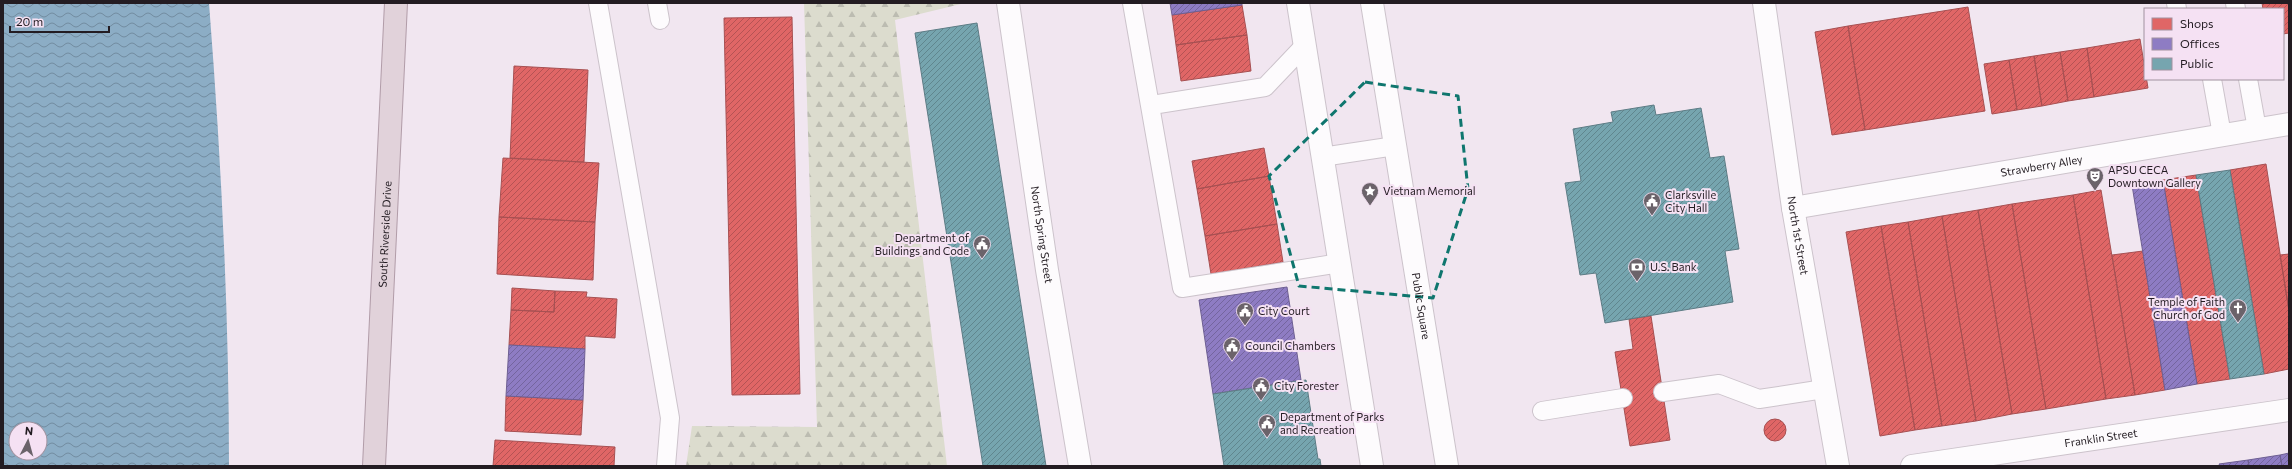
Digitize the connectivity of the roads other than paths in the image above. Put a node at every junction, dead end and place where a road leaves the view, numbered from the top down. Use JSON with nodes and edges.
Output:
{"nodes":[{"id":1,"x":396,"y":3,"type":"edge"},
{"id":2,"x":598,"y":3,"type":"edge"},
{"id":3,"x":657,"y":3,"type":"edge"},
{"id":4,"x":1008,"y":3,"type":"edge"},
{"id":5,"x":1132,"y":3,"type":"edge"},
{"id":6,"x":1298,"y":3,"type":"edge"},
{"id":7,"x":1372,"y":3,"type":"edge"},
{"id":8,"x":1764,"y":3,"type":"edge"},
{"id":9,"x":660,"y":20,"type":"dead end"},
{"id":10,"x":1305,"y":45,"type":"junction"},
{"id":11,"x":2212,"y":80,"type":"edge"},
{"id":12,"x":2248,"y":80,"type":"edge"},
{"id":13,"x":1152,"y":105,"type":"junction"},
{"id":14,"x":2289,"y":124,"type":"edge"},
{"id":15,"x":2257,"y":129,"type":"junction"},
{"id":16,"x":2222,"y":135,"type":"junction"},
{"id":17,"x":1395,"y":146,"type":"junction"},
{"id":18,"x":1322,"y":157,"type":"junction"},
{"id":19,"x":1793,"y":208,"type":"junction"},
{"id":20,"x":1340,"y":263,"type":"junction"},
{"id":21,"x":1824,"y":389,"type":"junction"},
{"id":22,"x":1663,"y":392,"type":"dead end"},
{"id":23,"x":1623,"y":398,"type":"dead end"},
{"id":24,"x":2289,"y":410,"type":"edge"},
{"id":25,"x":1542,"y":411,"type":"dead end"},
{"id":26,"x":374,"y":466,"type":"edge"},
{"id":27,"x":666,"y":466,"type":"edge"},
{"id":28,"x":1080,"y":466,"type":"edge"},
{"id":29,"x":1372,"y":466,"type":"edge"},
{"id":30,"x":1447,"y":466,"type":"edge"},
{"id":31,"x":1838,"y":466,"type":"edge"},
{"id":32,"x":1912,"y":466,"type":"edge"}],
"edges":[{"from":1,"to":26,"type":"highway","name":"South Riverside Drive"},
{"from":2,"to":27,"type":"lane"},
{"from":3,"to":9,"type":"lane"},
{"from":4,"to":28,"type":"street","name":"North Spring Street"},
{"from":5,"to":13,"type":"lane"},
{"from":6,"to":10,"type":"street"},
{"from":7,"to":17,"type":"street","name":"Public Square"},
{"from":8,"to":19,"type":"street","name":"North 1st Street"},
{"from":10,"to":13,"type":"lane"},
{"from":10,"to":18,"type":"street"},
{"from":11,"to":16,"type":"lane"},
{"from":12,"to":15,"type":"lane"},
{"from":13,"to":20,"type":"lane"},
{"from":14,"to":15,"type":"street","name":"Strawberry Alley"},
{"from":15,"to":16,"type":"street","name":"Strawberry Alley"},
{"from":16,"to":19,"type":"street","name":"Strawberry Alley"},
{"from":17,"to":18,"type":"lane"},
{"from":17,"to":30,"type":"street","name":"Public Square"},
{"from":18,"to":20,"type":"street"},
{"from":19,"to":21,"type":"street","name":"North 1st Street"},
{"from":20,"to":29,"type":"street"},
{"from":21,"to":22,"type":"lane"},
{"from":21,"to":31,"type":"street","name":"North 1st Street"},
{"from":23,"to":25,"type":"lane"},
{"from":24,"to":32,"type":"street","name":"Franklin Street"}]}
